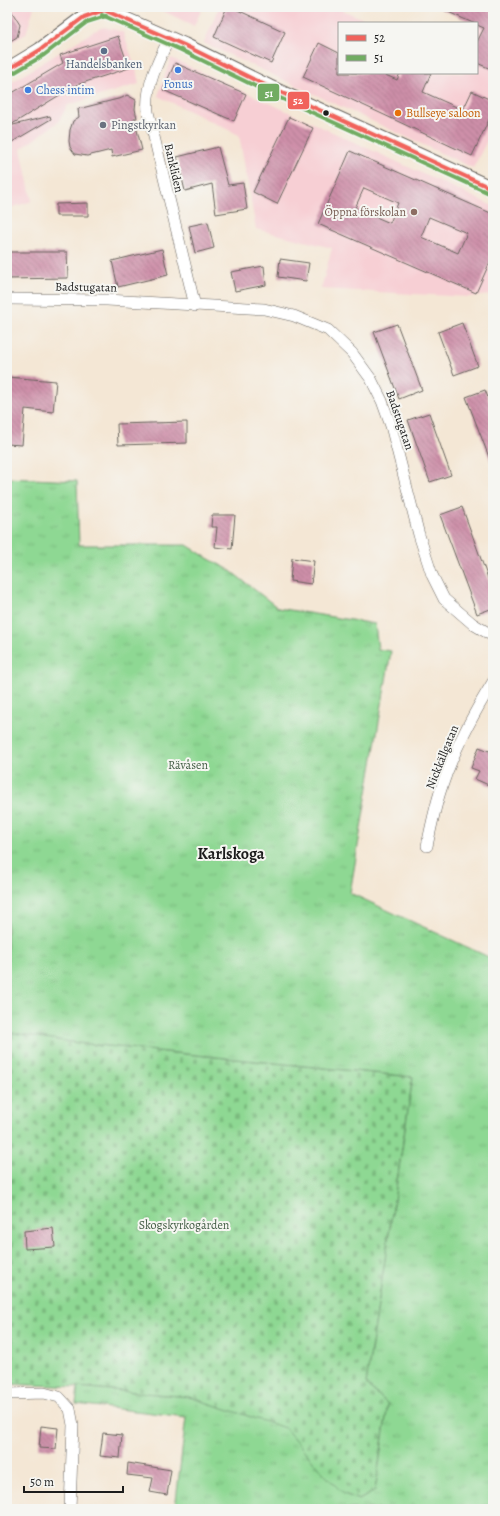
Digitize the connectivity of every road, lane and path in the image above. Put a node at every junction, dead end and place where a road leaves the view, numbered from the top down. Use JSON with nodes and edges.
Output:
{"nodes":[{"id":1,"x":169,"y":39,"type":"junction"},
{"id":2,"x":7,"y":70,"type":"edge"},
{"id":3,"x":493,"y":189,"type":"edge"},
{"id":4,"x":7,"y":299,"type":"edge"},
{"id":5,"x":195,"y":306,"type":"junction"},
{"id":6,"x":493,"y":636,"type":"edge"},
{"id":7,"x":493,"y":682,"type":"edge"},
{"id":8,"x":427,"y":846,"type":"dead end"},
{"id":9,"x":7,"y":1394,"type":"edge"},
{"id":10,"x":70,"y":1509,"type":"edge"}],
"edges":[{"from":1,"to":2,"type":"street"},
{"from":1,"to":3,"type":"street"},
{"from":1,"to":5,"type":"street","name":"Bankliden"},
{"from":4,"to":5,"type":"street","name":"Badstugatan"},
{"from":5,"to":6,"type":"street","name":"Badstugatan"},
{"from":7,"to":8,"type":"street","name":"Nickkällgatan"},
{"from":9,"to":10,"type":"street"}]}
